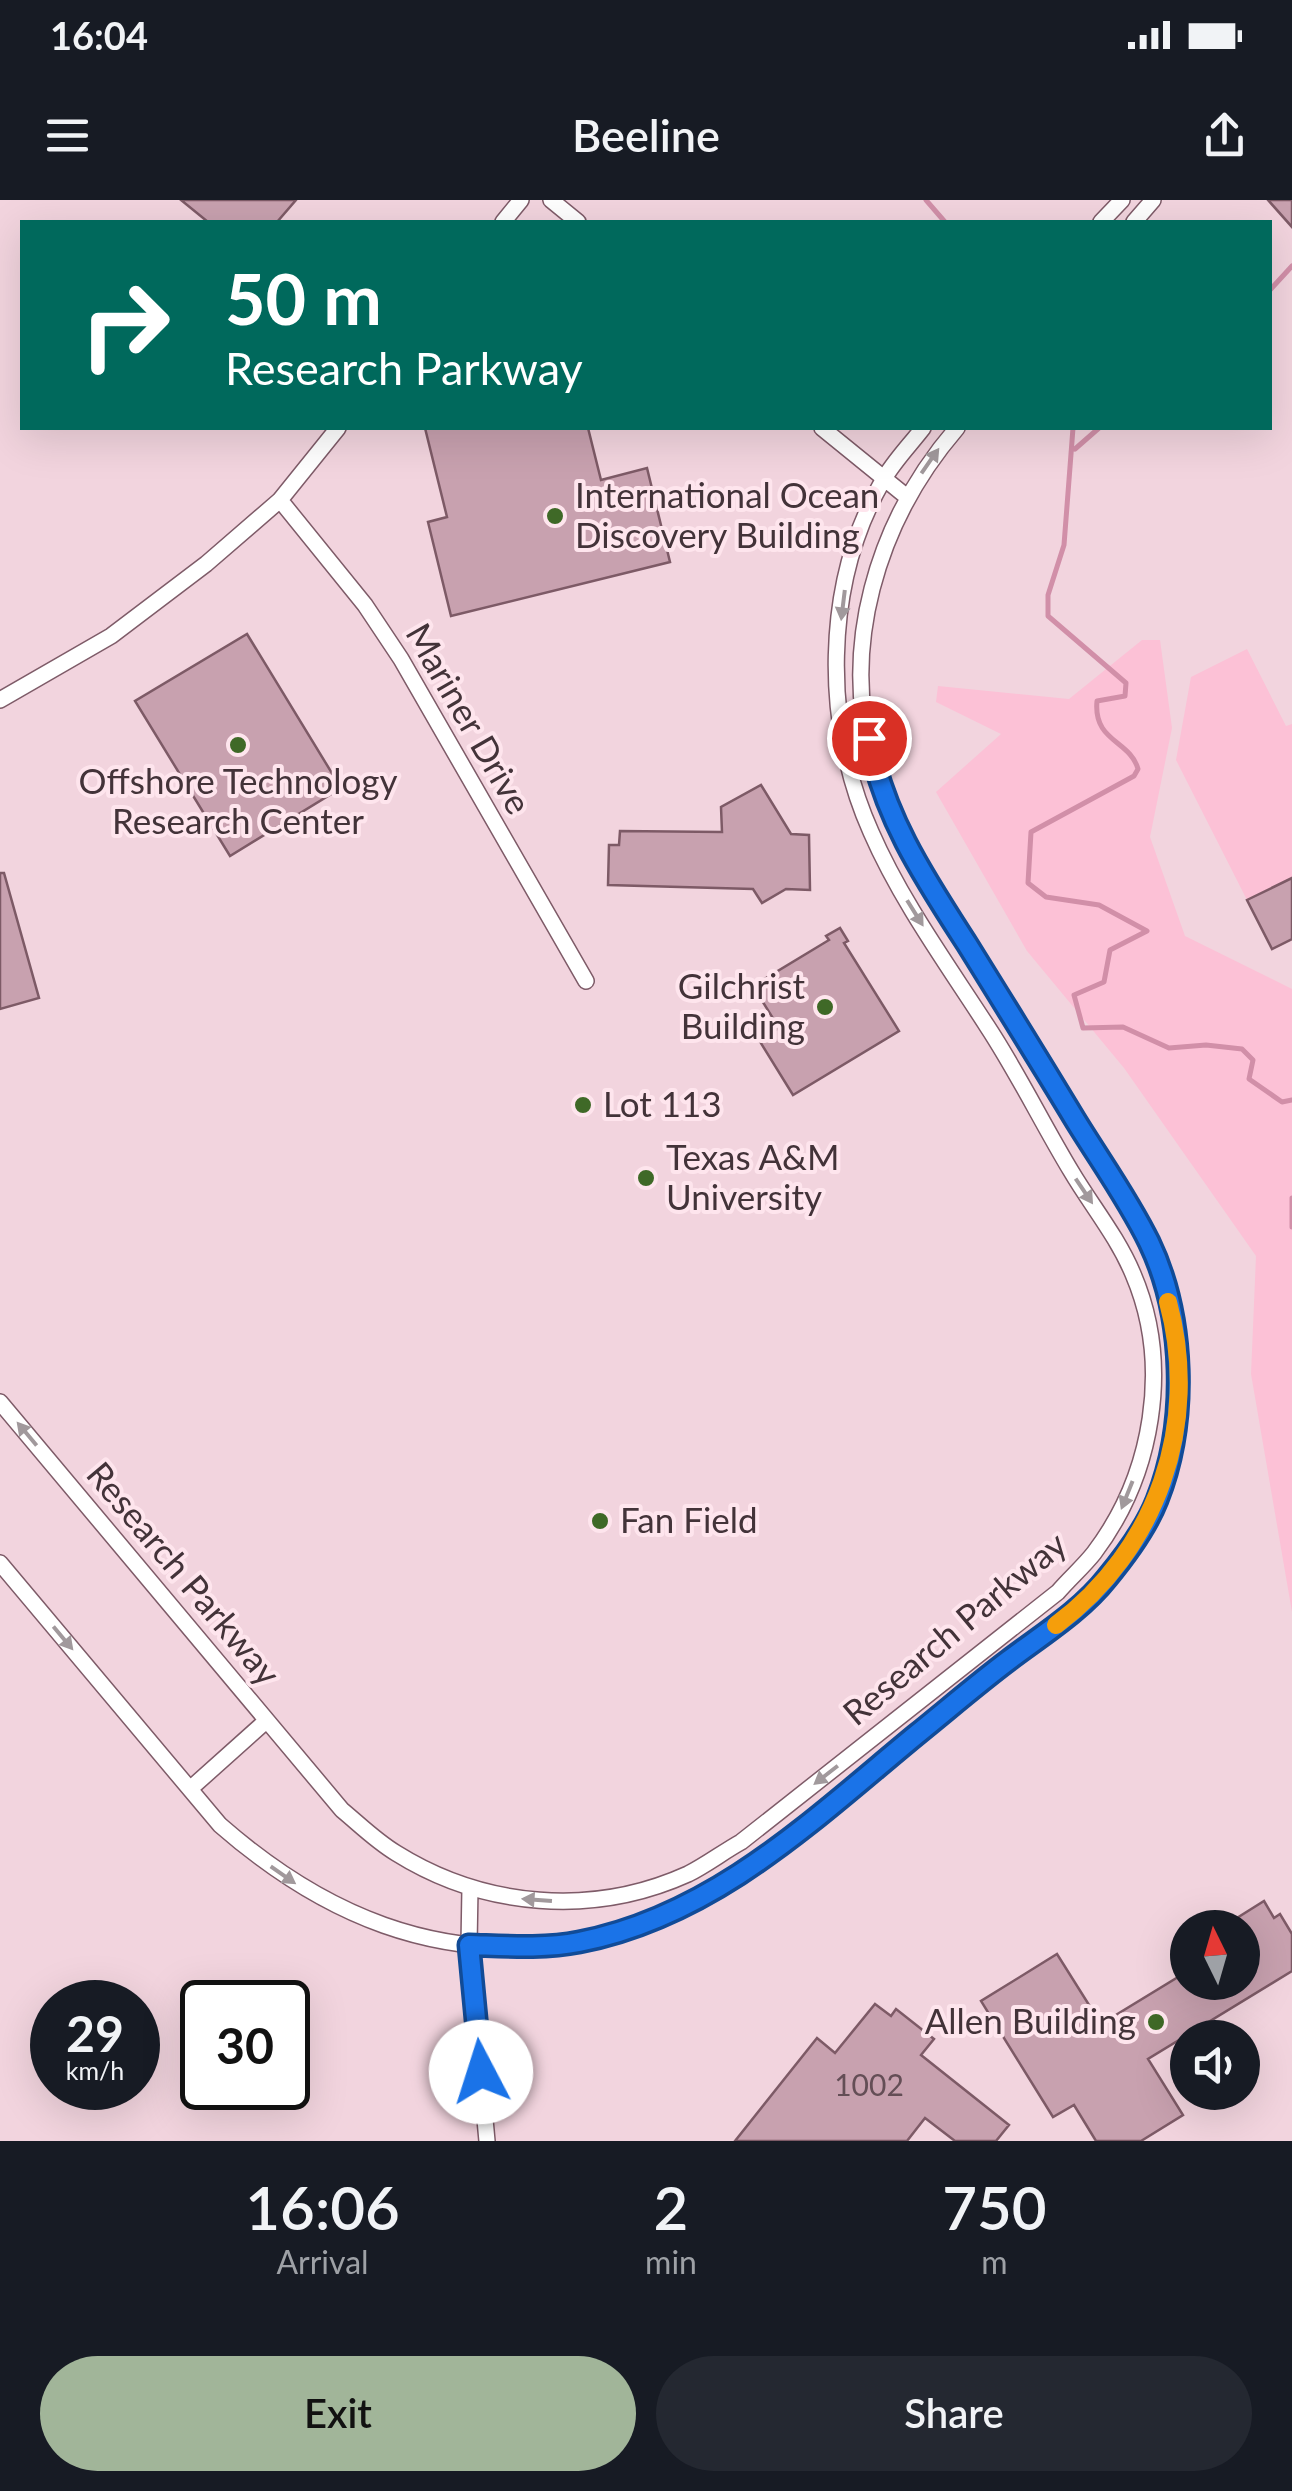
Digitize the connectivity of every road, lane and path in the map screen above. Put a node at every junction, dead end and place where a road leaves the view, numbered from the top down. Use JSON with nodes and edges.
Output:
{"nodes":[{"id":1,"x":521,"y":200,"type":"edge"},
{"id":2,"x":551,"y":200,"type":"edge"},
{"id":3,"x":1122,"y":200,"type":"edge"},
{"id":4,"x":1154,"y":200,"type":"edge"},
{"id":5,"x":504,"y":220,"type":"edge"},
{"id":6,"x":576,"y":220,"type":"edge"},
{"id":7,"x":1104,"y":220,"type":"edge"},
{"id":8,"x":1136,"y":220,"type":"edge"},
{"id":9,"x":336,"y":430,"type":"edge"},
{"id":10,"x":824,"y":430,"type":"edge"},
{"id":11,"x":921,"y":430,"type":"edge"},
{"id":12,"x":955,"y":430,"type":"edge"},
{"id":13,"x":883,"y":480,"type":"junction"},
{"id":14,"x":906,"y":497,"type":"junction"},
{"id":15,"x":280,"y":500,"type":"junction"},
{"id":16,"x":0,"y":700,"type":"edge"},
{"id":17,"x":874,"y":766,"type":"junction"},
{"id":18,"x":850,"y":772,"type":"junction"},
{"id":19,"x":586,"y":981,"type":"dead end"},
{"id":20,"x":1000,"y":997,"type":"junction"},
{"id":21,"x":976,"y":1010,"type":"junction"},
{"id":22,"x":0,"y":1402,"type":"edge"},
{"id":23,"x":0,"y":1563,"type":"edge"},
{"id":24,"x":984,"y":1649,"type":"junction"},
{"id":25,"x":997,"y":1669,"type":"junction"},
{"id":26,"x":266,"y":1720,"type":"junction"},
{"id":27,"x":190,"y":1789,"type":"junction"},
{"id":28,"x":470,"y":1888,"type":"junction"},
{"id":29,"x":469,"y":1945,"type":"junction"},
{"id":30,"x":488,"y":2141,"type":"edge"}],
"edges":[{"from":1,"to":5,"type":"street"},
{"from":2,"to":6,"type":"street"},
{"from":3,"to":7,"type":"street"},
{"from":4,"to":8,"type":"street"},
{"from":9,"to":15,"type":"street"},
{"from":10,"to":13,"type":"street"},
{"from":11,"to":13,"type":"street","name":"Research Parkway"},
{"from":14,"to":12,"type":"street","name":"Research Parkway","one_way":true},
{"from":13,"to":14,"type":"street"},
{"from":13,"to":18,"type":"street","name":"Research Parkway","one_way":true},
{"from":14,"to":17,"type":"street","name":"Research Parkway"},
{"from":15,"to":16,"type":"street"},
{"from":15,"to":19,"type":"street","name":"Mariner Drive"},
{"from":17,"to":18,"type":"street"},
{"from":17,"to":20,"type":"street","name":"Research Parkway"},
{"from":18,"to":21,"type":"street","name":"Research Parkway","one_way":true},
{"from":20,"to":21,"type":"street"},
{"from":20,"to":25,"type":"street","name":"Research Parkway"},
{"from":21,"to":24,"type":"street","name":"Research Parkway","one_way":true},
{"from":26,"to":22,"type":"street","name":"Research Parkway","one_way":true},
{"from":23,"to":27,"type":"street","name":"Research Parkway","one_way":true},
{"from":24,"to":25,"type":"street"},
{"from":24,"to":28,"type":"street","name":"Research Parkway","one_way":true},
{"from":25,"to":29,"type":"street","name":"Research Parkway"},
{"from":26,"to":27,"type":"street"},
{"from":26,"to":28,"type":"street","name":"Research Parkway"},
{"from":27,"to":29,"type":"street","name":"Research Parkway","one_way":true},
{"from":28,"to":29,"type":"street"},
{"from":29,"to":30,"type":"street"}]}
